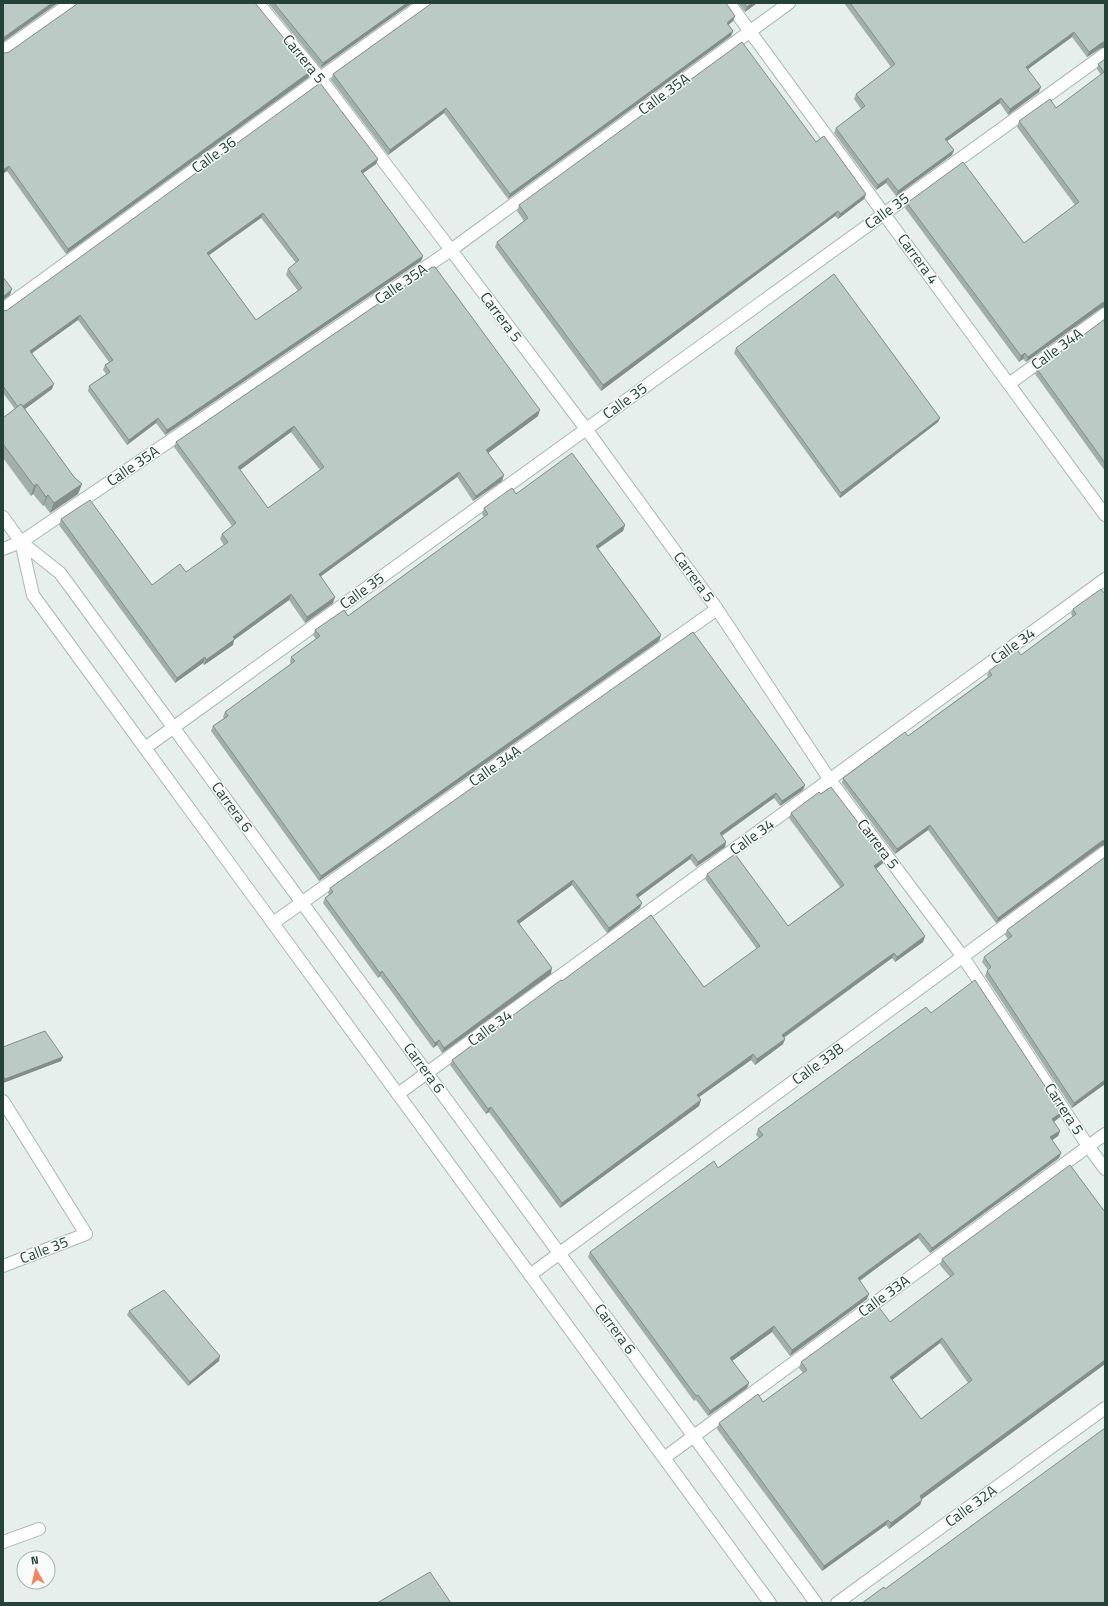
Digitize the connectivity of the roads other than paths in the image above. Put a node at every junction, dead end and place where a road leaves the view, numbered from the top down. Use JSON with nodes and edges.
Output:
{"nodes":[{"id":1,"x":71,"y":3,"type":"edge"},
{"id":2,"x":258,"y":3,"type":"edge"},
{"id":3,"x":425,"y":3,"type":"edge"},
{"id":4,"x":729,"y":3,"type":"edge"},
{"id":5,"x":789,"y":3,"type":"edge"},
{"id":6,"x":750,"y":31,"type":"junction"},
{"id":7,"x":3,"y":51,"type":"edge"},
{"id":8,"x":1105,"y":54,"type":"edge"},
{"id":9,"x":320,"y":78,"type":"junction"},
{"id":10,"x":884,"y":213,"type":"junction"},
{"id":11,"x":451,"y":250,"type":"junction"},
{"id":12,"x":3,"y":309,"type":"edge"},
{"id":13,"x":1105,"y":314,"type":"edge"},
{"id":14,"x":1009,"y":384,"type":"junction"},
{"id":15,"x":586,"y":429,"type":"junction"},
{"id":16,"x":1105,"y":516,"type":"edge"},
{"id":17,"x":3,"y":517,"type":"edge"},
{"id":18,"x":21,"y":542,"type":"junction"},
{"id":19,"x":3,"y":549,"type":"edge"},
{"id":20,"x":1105,"y":579,"type":"edge"},
{"id":21,"x":717,"y":609,"type":"junction"},
{"id":22,"x":173,"y":727,"type":"junction"},
{"id":23,"x":145,"y":748,"type":"junction"},
{"id":24,"x":830,"y":780,"type":"junction"},
{"id":25,"x":1105,"y":852,"type":"edge"},
{"id":26,"x":302,"y":903,"type":"junction"},
{"id":27,"x":273,"y":923,"type":"junction"},
{"id":28,"x":963,"y":957,"type":"junction"},
{"id":29,"x":427,"y":1073,"type":"junction"},
{"id":30,"x":398,"y":1094,"type":"junction"},
{"id":31,"x":3,"y":1101,"type":"edge"},
{"id":32,"x":1105,"y":1134,"type":"edge"},
{"id":33,"x":1088,"y":1146,"type":"junction"},
{"id":34,"x":1105,"y":1169,"type":"edge"},
{"id":35,"x":559,"y":1254,"type":"junction"},
{"id":36,"x":3,"y":1266,"type":"edge"},
{"id":37,"x":530,"y":1275,"type":"junction"},
{"id":38,"x":1105,"y":1408,"type":"edge"},
{"id":39,"x":694,"y":1435,"type":"junction"},
{"id":40,"x":664,"y":1458,"type":"junction"},
{"id":41,"x":39,"y":1529,"type":"dead end"},
{"id":42,"x":3,"y":1542,"type":"edge"},
{"id":43,"x":770,"y":1603,"type":"edge"},
{"id":44,"x":816,"y":1603,"type":"edge"},
{"id":45,"x":837,"y":1603,"type":"edge"}],
"edges":[{"from":1,"to":7,"type":"street"},
{"from":2,"to":9,"type":"street","name":"Carrera 5"},
{"from":3,"to":9,"type":"street","name":"Calle 36"},
{"from":4,"to":6,"type":"street","name":"Carrera 4"},
{"from":5,"to":6,"type":"street","name":"Calle 35A"},
{"from":6,"to":10,"type":"street","name":"Carrera 4"},
{"from":6,"to":11,"type":"street","name":"Calle 35A"},
{"from":8,"to":10,"type":"street","name":"Calle 35"},
{"from":9,"to":11,"type":"street","name":"Carrera 5"},
{"from":9,"to":12,"type":"street","name":"Calle 36"},
{"from":10,"to":14,"type":"street","name":"Carrera 4"},
{"from":10,"to":15,"type":"street","name":"Calle 35"},
{"from":11,"to":15,"type":"street","name":"Carrera 5"},
{"from":11,"to":18,"type":"street","name":"Calle 35A"},
{"from":13,"to":14,"type":"street","name":"Calle 34A"},
{"from":14,"to":16,"type":"street","name":"Carrera 4"},
{"from":15,"to":21,"type":"street","name":"Carrera 5"},
{"from":15,"to":22,"type":"street","name":"Calle 35"},
{"from":17,"to":18,"type":"street","name":"Carrera 6"},
{"from":18,"to":19,"type":"street","name":"Calle 35A"},
{"from":18,"to":22,"type":"street","name":"Carrera 6"},
{"from":18,"to":23,"type":"street","name":"Carrera 6"},
{"from":20,"to":24,"type":"street","name":"Calle 34"},
{"from":21,"to":24,"type":"street","name":"Carrera 5"},
{"from":21,"to":26,"type":"street","name":"Calle 34A"},
{"from":22,"to":23,"type":"street","name":"Calle 35"},
{"from":22,"to":26,"type":"street","name":"Carrera 6"},
{"from":23,"to":27,"type":"street","name":"Carrera 6"},
{"from":24,"to":28,"type":"street","name":"Carrera 5"},
{"from":24,"to":29,"type":"street","name":"Calle 34"},
{"from":25,"to":28,"type":"street","name":"Calle 33B"},
{"from":26,"to":27,"type":"street","name":"Calle 34A"},
{"from":26,"to":29,"type":"street","name":"Carrera 6"},
{"from":27,"to":30,"type":"street","name":"Carrera 6"},
{"from":28,"to":33,"type":"street","name":"Carrera 5"},
{"from":28,"to":35,"type":"street","name":"Calle 33B"},
{"from":29,"to":30,"type":"street","name":"Calle 34"},
{"from":29,"to":35,"type":"street","name":"Carrera 6"},
{"from":30,"to":37,"type":"street","name":"Carrera 6"},
{"from":31,"to":36,"type":"street","name":"Calle 35"},
{"from":32,"to":33,"type":"street","name":"Calle 33A"},
{"from":33,"to":34,"type":"street","name":"Carrera 5"},
{"from":33,"to":39,"type":"street","name":"Calle 33A"},
{"from":35,"to":37,"type":"street","name":"Calle 33B"},
{"from":35,"to":39,"type":"street","name":"Carrera 6"},
{"from":37,"to":40,"type":"street","name":"Carrera 6"},
{"from":38,"to":45,"type":"street","name":"Calle 32A"},
{"from":39,"to":40,"type":"street","name":"Calle 33A"},
{"from":39,"to":44,"type":"street","name":"Carrera 6"},
{"from":40,"to":43,"type":"street","name":"Carrera 6"},
{"from":41,"to":42,"type":"street"}]}
